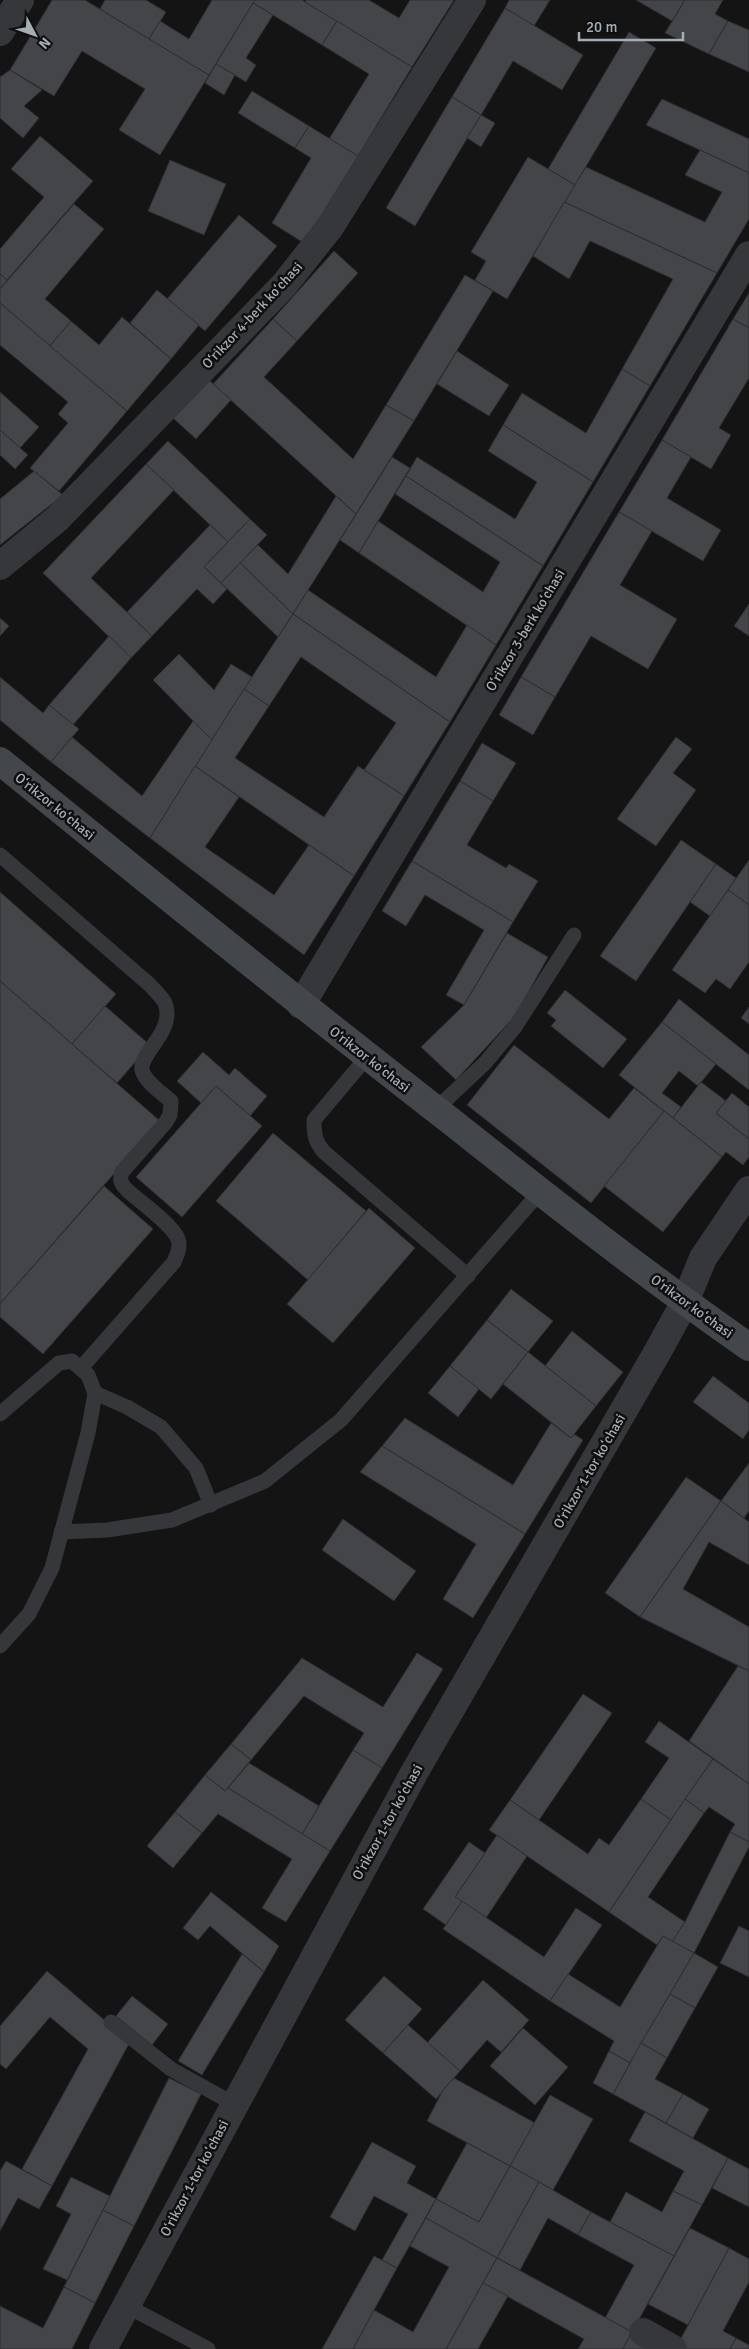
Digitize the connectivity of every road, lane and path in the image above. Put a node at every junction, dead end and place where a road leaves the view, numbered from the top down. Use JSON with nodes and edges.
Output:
{"nodes":[{"id":1,"x":20,"y":0,"type":"edge"},
{"id":2,"x":472,"y":0,"type":"edge"},
{"id":3,"x":0,"y":32,"type":"edge"},
{"id":4,"x":749,"y":254,"type":"edge"},
{"id":5,"x":0,"y":566,"type":"edge"},
{"id":6,"x":0,"y":761,"type":"edge"},
{"id":7,"x":0,"y":855,"type":"edge"},
{"id":8,"x":574,"y":935,"type":"dead end"},
{"id":9,"x":301,"y":1005,"type":"junction"},
{"id":10,"x":367,"y":1057,"type":"junction"},
{"id":11,"x":435,"y":1110,"type":"junction"},
{"id":12,"x":749,"y":1190,"type":"edge"},
{"id":13,"x":540,"y":1192,"type":"junction"},
{"id":14,"x":468,"y":1276,"type":"junction"},
{"id":15,"x":685,"y":1302,"type":"junction"},
{"id":16,"x":749,"y":1347,"type":"edge"},
{"id":17,"x":82,"y":1368,"type":"junction"},
{"id":18,"x":95,"y":1394,"type":"junction"},
{"id":19,"x":0,"y":1414,"type":"edge"},
{"id":20,"x":211,"y":1505,"type":"junction"},
{"id":21,"x":62,"y":1532,"type":"junction"},
{"id":22,"x":0,"y":1646,"type":"edge"},
{"id":23,"x":112,"y":2022,"type":"dead end"},
{"id":24,"x":234,"y":2104,"type":"junction"},
{"id":25,"x":126,"y":2305,"type":"junction"},
{"id":26,"x":643,"y":2332,"type":"dead end"},
{"id":27,"x":103,"y":2349,"type":"edge"},
{"id":28,"x":208,"y":2349,"type":"edge"},
{"id":29,"x":673,"y":2349,"type":"edge"}],
"edges":[{"from":1,"to":3,"type":"street"},
{"from":2,"to":5,"type":"street","name":"Oʻrikzor 4-berk koʻchasi"},
{"from":4,"to":9,"type":"street","name":"Oʻrikzor 3-berk koʻchasi"},
{"from":6,"to":9,"type":"main road","name":"Oʻrikzor koʻchasi"},
{"from":7,"to":17,"type":"lane"},
{"from":8,"to":11,"type":"lane"},
{"from":9,"to":10,"type":"main road","name":"Oʻrikzor koʻchasi"},
{"from":10,"to":11,"type":"main road","name":"Oʻrikzor koʻchasi"},
{"from":10,"to":14,"type":"lane"},
{"from":11,"to":13,"type":"main road","name":"Oʻrikzor koʻchasi"},
{"from":12,"to":15,"type":"street","name":"Oʻrikzor 1-tor koʻchasi"},
{"from":13,"to":14,"type":"lane"},
{"from":13,"to":15,"type":"main road","name":"Oʻrikzor koʻchasi"},
{"from":14,"to":20,"type":"lane"},
{"from":15,"to":16,"type":"main road","name":"Oʻrikzor koʻchasi"},
{"from":15,"to":24,"type":"street","name":"Oʻrikzor 1-tor koʻchasi"},
{"from":17,"to":18,"type":"lane"},
{"from":17,"to":19,"type":"lane"},
{"from":18,"to":20,"type":"lane"},
{"from":18,"to":21,"type":"lane"},
{"from":20,"to":21,"type":"lane"},
{"from":21,"to":22,"type":"lane"},
{"from":23,"to":24,"type":"lane"},
{"from":24,"to":25,"type":"street","name":"Oʻrikzor 1-tor koʻchasi"},
{"from":25,"to":27,"type":"street","name":"Oʻrikzor 1-tor koʻchasi"},
{"from":25,"to":28,"type":"lane"},
{"from":26,"to":29,"type":"street"}]}
